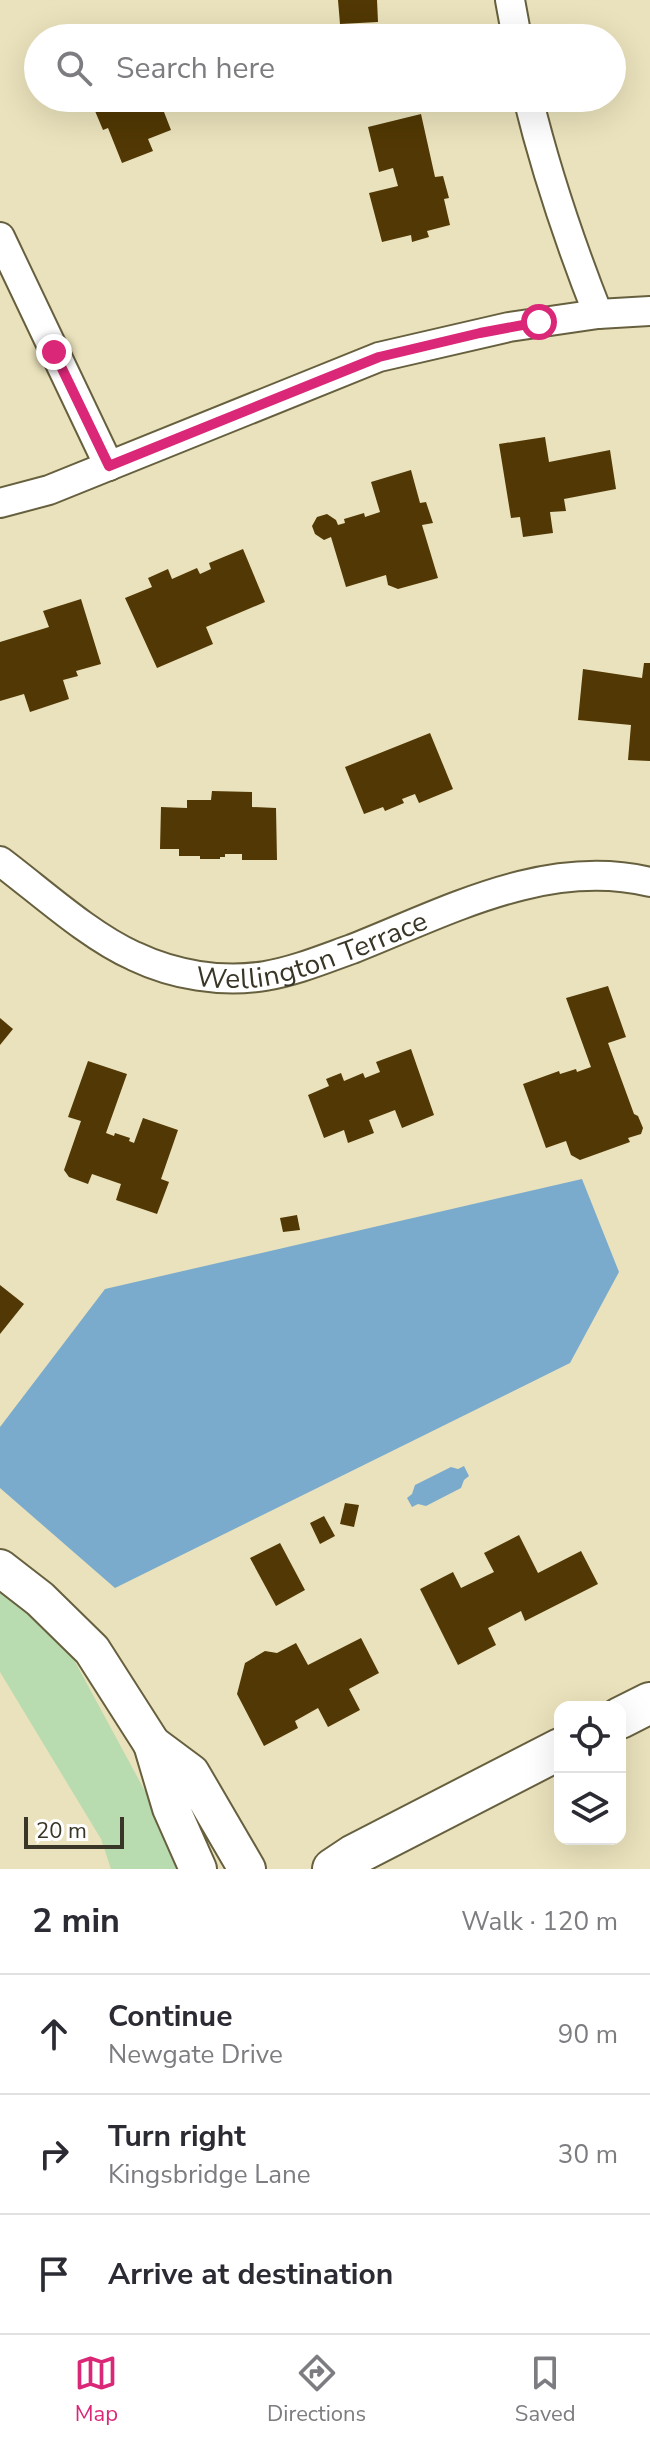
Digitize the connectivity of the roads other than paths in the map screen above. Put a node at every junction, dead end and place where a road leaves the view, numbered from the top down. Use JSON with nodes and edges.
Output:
{"nodes":[{"id":1,"x":510,"y":0,"type":"edge"},
{"id":2,"x":514,"y":24,"type":"edge"},
{"id":3,"x":532,"y":112,"type":"edge"},
{"id":4,"x":0,"y":237,"type":"edge"},
{"id":5,"x":650,"y":311,"type":"edge"},
{"id":6,"x":598,"y":314,"type":"junction"},
{"id":7,"x":109,"y":466,"type":"junction"},
{"id":8,"x":0,"y":503,"type":"edge"},
{"id":9,"x":0,"y":861,"type":"edge"},
{"id":10,"x":650,"y":882,"type":"edge"},
{"id":11,"x":0,"y":1568,"type":"edge"},
{"id":12,"x":650,"y":1703,"type":"edge"},
{"id":13,"x":626,"y":1715,"type":"edge"},
{"id":14,"x":152,"y":1744,"type":"junction"},
{"id":15,"x":554,"y":1752,"type":"edge"},
{"id":16,"x":198,"y":1869,"type":"edge"},
{"id":17,"x":247,"y":1869,"type":"edge"},
{"id":18,"x":333,"y":1869,"type":"edge"}],
"edges":[{"from":1,"to":2,"type":"street"},
{"from":3,"to":6,"type":"street"},
{"from":4,"to":7,"type":"street"},
{"from":5,"to":6,"type":"street"},
{"from":6,"to":7,"type":"street"},
{"from":7,"to":8,"type":"street"},
{"from":9,"to":10,"type":"street","name":"Wellington Terrace"},
{"from":11,"to":14,"type":"street"},
{"from":12,"to":13,"type":"main road"},
{"from":14,"to":16,"type":"street"},
{"from":14,"to":17,"type":"street"},
{"from":15,"to":18,"type":"main road"}]}
